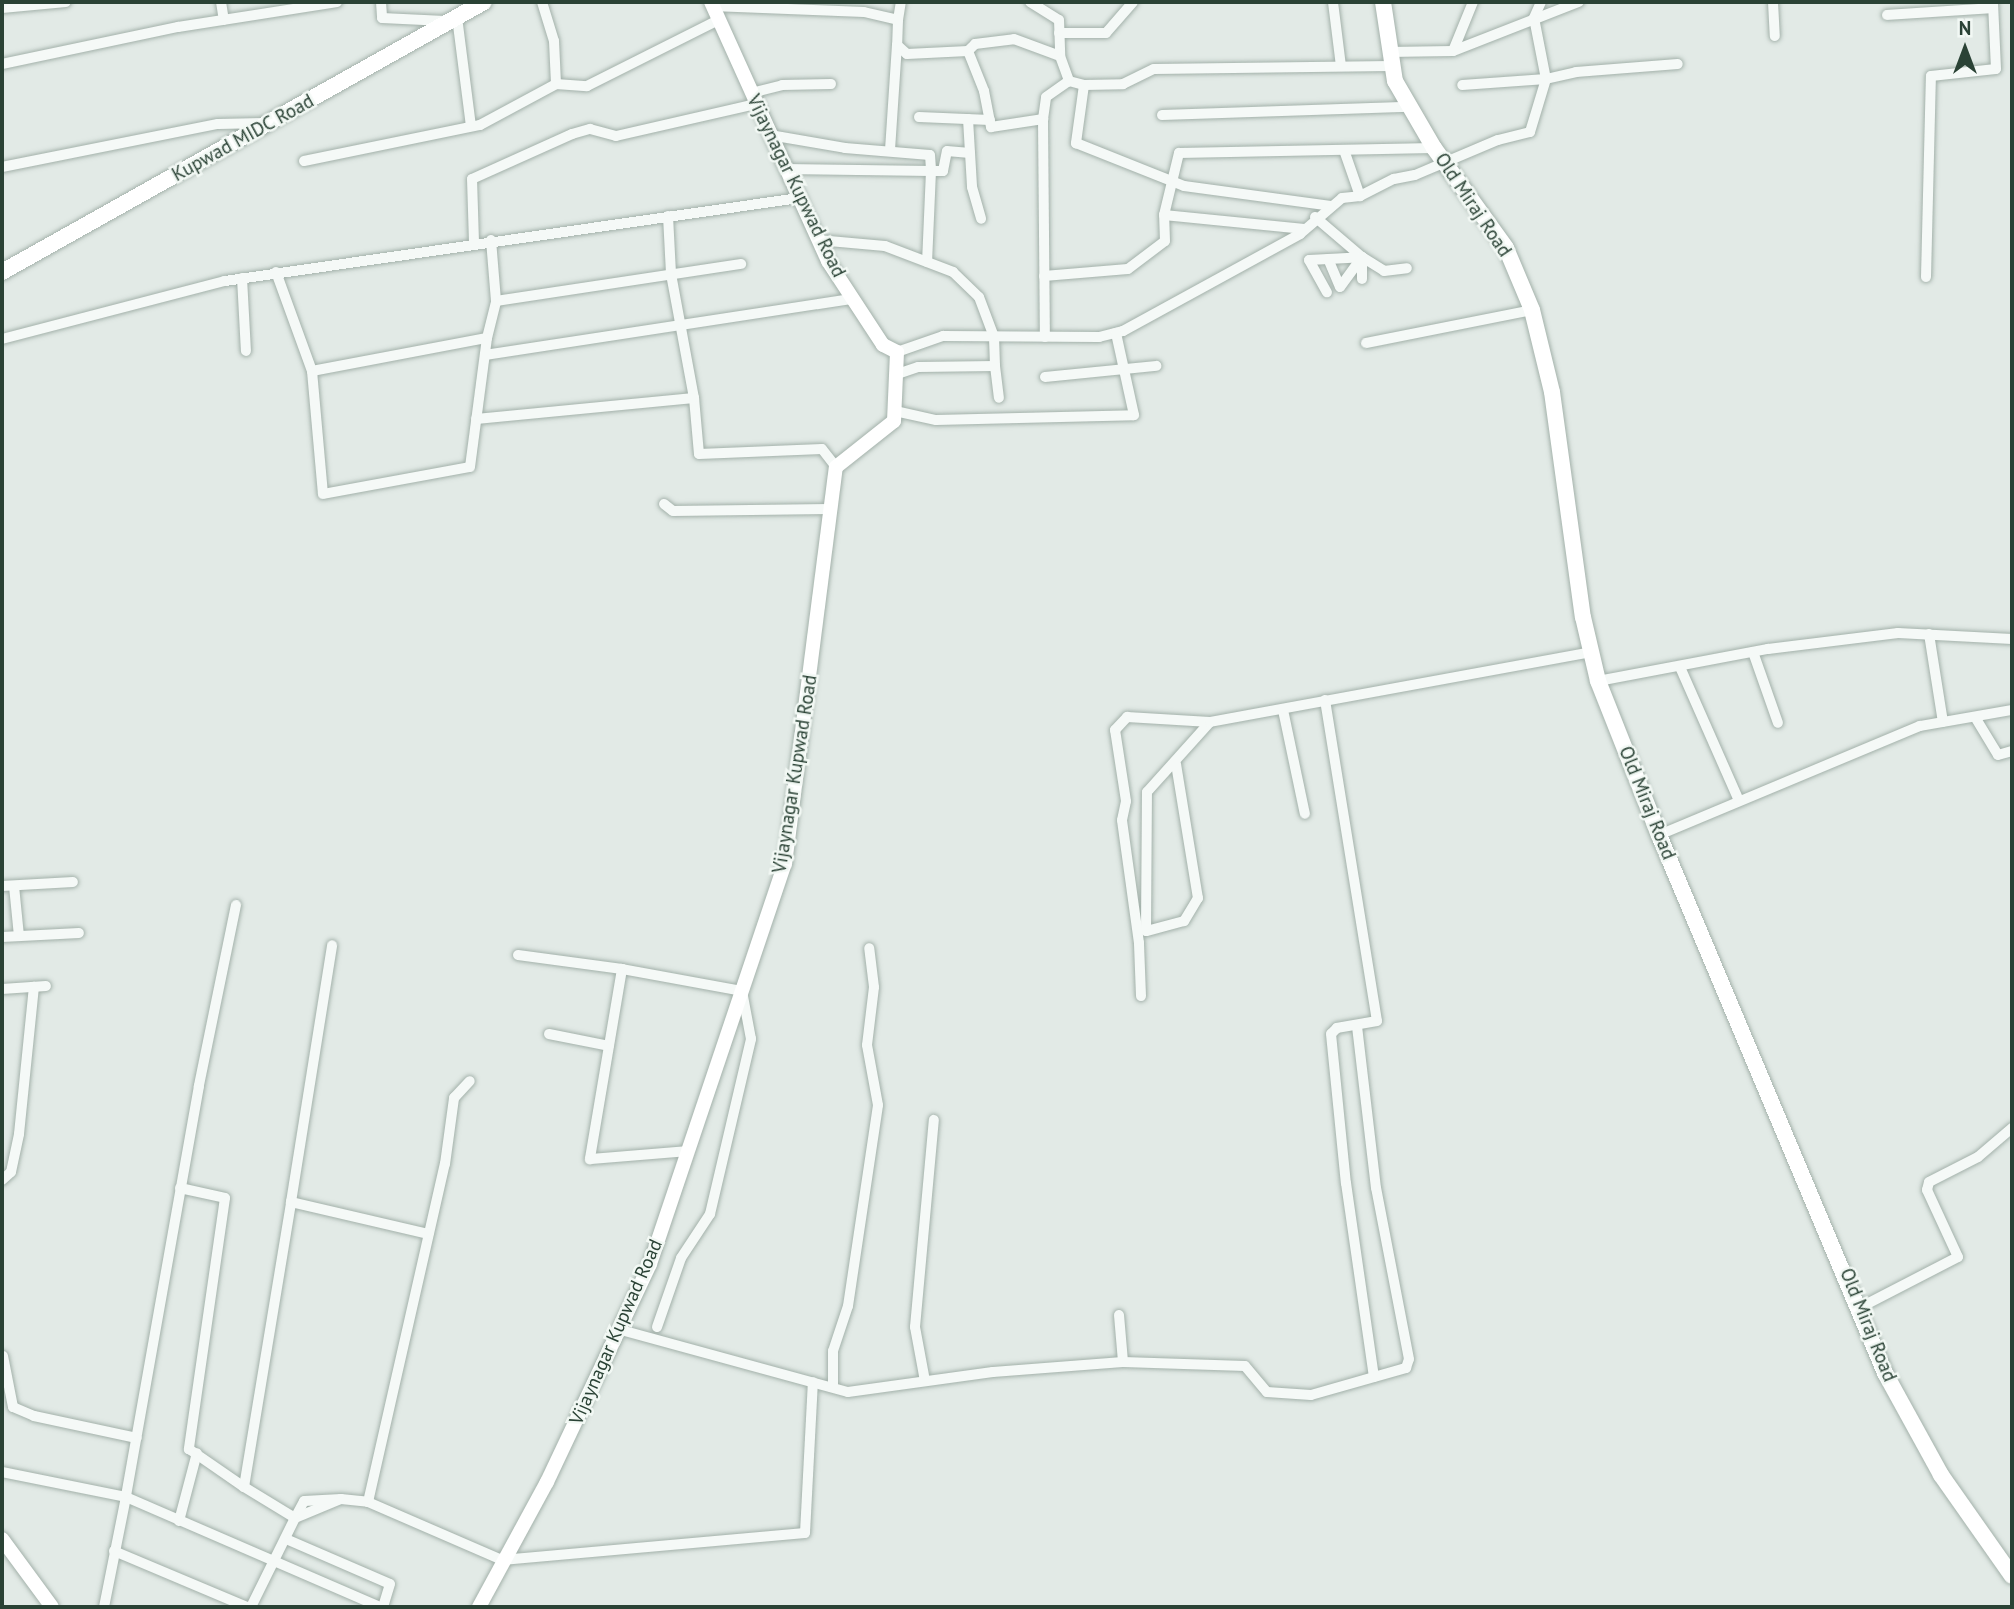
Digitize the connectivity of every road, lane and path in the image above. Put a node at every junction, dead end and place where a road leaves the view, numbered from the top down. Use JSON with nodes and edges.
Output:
{"nodes":[{"id":1,"x":66,"y":2,"type":"edge"},
{"id":2,"x":221,"y":2,"type":"edge"},
{"id":3,"x":337,"y":2,"type":"edge"},
{"id":4,"x":381,"y":2,"type":"edge"},
{"id":5,"x":484,"y":2,"type":"edge"},
{"id":6,"x":542,"y":2,"type":"edge"},
{"id":7,"x":901,"y":2,"type":"edge"},
{"id":8,"x":1030,"y":2,"type":"edge"},
{"id":9,"x":1133,"y":2,"type":"edge"},
{"id":10,"x":1333,"y":2,"type":"edge"},
{"id":11,"x":1383,"y":2,"type":"edge"},
{"id":12,"x":1473,"y":2,"type":"edge"},
{"id":13,"x":1541,"y":2,"type":"edge"},
{"id":14,"x":1578,"y":2,"type":"edge"},
{"id":15,"x":1773,"y":2,"type":"edge"},
{"id":16,"x":308,"y":4,"type":"edge"},
{"id":17,"x":711,"y":4,"type":"edge"},
{"id":18,"x":1993,"y":5,"type":"edge"},
{"id":19,"x":834,"y":6,"type":"edge"},
{"id":20,"x":2,"y":8,"type":"edge"},
{"id":21,"x":1887,"y":15,"type":"dead end"},
{"id":22,"x":1534,"y":18,"type":"junction"},
{"id":23,"x":453,"y":19,"type":"junction"},
{"id":24,"x":224,"y":20,"type":"junction"},
{"id":25,"x":718,"y":20,"type":"junction"},
{"id":26,"x":898,"y":20,"type":"junction"},
{"id":27,"x":1059,"y":33,"type":"junction"},
{"id":28,"x":1775,"y":36,"type":"dead end"},
{"id":29,"x":897,"y":45,"type":"junction"},
{"id":30,"x":968,"y":51,"type":"junction"},
{"id":31,"x":1452,"y":51,"type":"junction"},
{"id":32,"x":1060,"y":56,"type":"junction"},
{"id":33,"x":1389,"y":59,"type":"junction"},
{"id":34,"x":2,"y":64,"type":"edge"},
{"id":35,"x":1678,"y":64,"type":"dead end"},
{"id":36,"x":1341,"y":66,"type":"junction"},
{"id":37,"x":1546,"y":79,"type":"junction"},
{"id":38,"x":1069,"y":81,"type":"junction"},
{"id":39,"x":556,"y":83,"type":"junction"},
{"id":40,"x":831,"y":84,"type":"dead end"},
{"id":41,"x":1084,"y":85,"type":"junction"},
{"id":42,"x":1462,"y":85,"type":"dead end"},
{"id":43,"x":753,"y":99,"type":"junction"},
{"id":44,"x":1409,"y":107,"type":"junction"},
{"id":45,"x":1162,"y":115,"type":"dead end"},
{"id":46,"x":919,"y":117,"type":"dead end"},
{"id":47,"x":968,"y":119,"type":"junction"},
{"id":48,"x":1043,"y":119,"type":"junction"},
{"id":49,"x":990,"y":120,"type":"junction"},
{"id":50,"x":271,"y":123,"type":"junction"},
{"id":51,"x":471,"y":126,"type":"junction"},
{"id":52,"x":770,"y":135,"type":"junction"},
{"id":53,"x":1434,"y":148,"type":"junction"},
{"id":54,"x":890,"y":150,"type":"junction"},
{"id":55,"x":1344,"y":150,"type":"junction"},
{"id":56,"x":970,"y":153,"type":"junction"},
{"id":57,"x":304,"y":160,"type":"dead end"},
{"id":58,"x":1447,"y":162,"type":"junction"},
{"id":59,"x":2,"y":167,"type":"edge"},
{"id":60,"x":785,"y":169,"type":"junction"},
{"id":61,"x":931,"y":171,"type":"junction"},
{"id":62,"x":1172,"y":178,"type":"junction"},
{"id":63,"x":1360,"y":196,"type":"junction"},
{"id":64,"x":799,"y":198,"type":"junction"},
{"id":65,"x":1331,"y":206,"type":"junction"},
{"id":66,"x":1164,"y":215,"type":"junction"},
{"id":67,"x":668,"y":216,"type":"junction"},
{"id":68,"x":1315,"y":217,"type":"junction"},
{"id":69,"x":981,"y":219,"type":"dead end"},
{"id":70,"x":1304,"y":229,"type":"junction"},
{"id":71,"x":491,"y":240,"type":"junction"},
{"id":72,"x":818,"y":240,"type":"junction"},
{"id":73,"x":474,"y":242,"type":"junction"},
{"id":74,"x":1362,"y":257,"type":"junction"},
{"id":75,"x":1328,"y":259,"type":"junction"},
{"id":76,"x":927,"y":262,"type":"junction"},
{"id":77,"x":741,"y":264,"type":"dead end"},
{"id":78,"x":1407,"y":268,"type":"dead end"},
{"id":79,"x":2,"y":272,"type":"edge"},
{"id":80,"x":276,"y":272,"type":"junction"},
{"id":81,"x":671,"y":274,"type":"junction"},
{"id":82,"x":1044,"y":276,"type":"junction"},
{"id":83,"x":1926,"y":277,"type":"dead end"},
{"id":84,"x":242,"y":278,"type":"junction"},
{"id":85,"x":1362,"y":279,"type":"dead end"},
{"id":86,"x":1327,"y":292,"type":"dead end"},
{"id":87,"x":853,"y":299,"type":"junction"},
{"id":88,"x":496,"y":301,"type":"junction"},
{"id":89,"x":1532,"y":310,"type":"junction"},
{"id":90,"x":680,"y":326,"type":"junction"},
{"id":91,"x":1116,"y":333,"type":"junction"},
{"id":92,"x":994,"y":337,"type":"junction"},
{"id":93,"x":1045,"y":337,"type":"junction"},
{"id":94,"x":487,"y":338,"type":"junction"},
{"id":95,"x":2,"y":339,"type":"edge"},
{"id":96,"x":1366,"y":343,"type":"dead end"},
{"id":97,"x":246,"y":351,"type":"dead end"},
{"id":98,"x":897,"y":352,"type":"junction"},
{"id":99,"x":485,"y":355,"type":"junction"},
{"id":100,"x":995,"y":366,"type":"junction"},
{"id":101,"x":1156,"y":366,"type":"dead end"},
{"id":102,"x":1125,"y":370,"type":"junction"},
{"id":103,"x":312,"y":371,"type":"junction"},
{"id":104,"x":898,"y":374,"type":"junction"},
{"id":105,"x":1045,"y":377,"type":"dead end"},
{"id":106,"x":694,"y":398,"type":"junction"},
{"id":107,"x":999,"y":398,"type":"dead end"},
{"id":108,"x":895,"y":411,"type":"junction"},
{"id":109,"x":476,"y":419,"type":"junction"},
{"id":110,"x":836,"y":467,"type":"junction"},
{"id":111,"x":664,"y":504,"type":"dead end"},
{"id":112,"x":829,"y":509,"type":"junction"},
{"id":113,"x":1929,"y":634,"type":"junction"},
{"id":114,"x":2012,"y":639,"type":"edge"},
{"id":115,"x":1592,"y":652,"type":"junction"},
{"id":116,"x":1753,"y":652,"type":"junction"},
{"id":117,"x":1680,"y":667,"type":"junction"},
{"id":118,"x":1598,"y":681,"type":"junction"},
{"id":119,"x":1325,"y":700,"type":"junction"},
{"id":120,"x":1283,"y":710,"type":"junction"},
{"id":121,"x":2012,"y":710,"type":"edge"},
{"id":122,"x":1975,"y":717,"type":"junction"},
{"id":123,"x":1210,"y":722,"type":"junction"},
{"id":124,"x":1943,"y":722,"type":"junction"},
{"id":125,"x":1778,"y":723,"type":"dead end"},
{"id":126,"x":2012,"y":751,"type":"edge"},
{"id":127,"x":1176,"y":764,"type":"junction"},
{"id":128,"x":1740,"y":801,"type":"junction"},
{"id":129,"x":1305,"y":814,"type":"dead end"},
{"id":130,"x":1659,"y":835,"type":"junction"},
{"id":131,"x":73,"y":882,"type":"dead end"},
{"id":132,"x":2,"y":886,"type":"edge"},
{"id":133,"x":14,"y":886,"type":"junction"},
{"id":134,"x":236,"y":905,"type":"dead end"},
{"id":135,"x":79,"y":933,"type":"dead end"},
{"id":136,"x":19,"y":936,"type":"junction"},
{"id":137,"x":2,"y":937,"type":"edge"},
{"id":138,"x":332,"y":945,"type":"dead end"},
{"id":139,"x":869,"y":948,"type":"dead end"},
{"id":140,"x":518,"y":955,"type":"dead end"},
{"id":141,"x":622,"y":969,"type":"junction"},
{"id":142,"x":34,"y":986,"type":"junction"},
{"id":143,"x":46,"y":986,"type":"dead end"},
{"id":144,"x":2,"y":989,"type":"edge"},
{"id":145,"x":741,"y":991,"type":"junction"},
{"id":146,"x":1141,"y":996,"type":"dead end"},
{"id":147,"x":1357,"y":1027,"type":"junction"},
{"id":148,"x":549,"y":1034,"type":"dead end"},
{"id":149,"x":609,"y":1046,"type":"junction"},
{"id":150,"x":470,"y":1081,"type":"dead end"},
{"id":151,"x":933,"y":1119,"type":"dead end"},
{"id":152,"x":2012,"y":1128,"type":"edge"},
{"id":153,"x":687,"y":1151,"type":"junction"},
{"id":154,"x":2,"y":1180,"type":"edge"},
{"id":155,"x":180,"y":1188,"type":"junction"},
{"id":156,"x":291,"y":1202,"type":"junction"},
{"id":157,"x":428,"y":1234,"type":"junction"},
{"id":158,"x":1861,"y":1307,"type":"junction"},
{"id":159,"x":1119,"y":1315,"type":"dead end"},
{"id":160,"x":657,"y":1328,"type":"dead end"},
{"id":161,"x":621,"y":1330,"type":"junction"},
{"id":162,"x":3,"y":1356,"type":"edge"},
{"id":163,"x":1122,"y":1362,"type":"junction"},
{"id":164,"x":1374,"y":1377,"type":"junction"},
{"id":165,"x":925,"y":1381,"type":"junction"},
{"id":166,"x":813,"y":1382,"type":"junction"},
{"id":167,"x":832,"y":1387,"type":"junction"},
{"id":168,"x":137,"y":1438,"type":"junction"},
{"id":169,"x":197,"y":1453,"type":"junction"},
{"id":170,"x":2,"y":1472,"type":"edge"},
{"id":171,"x":244,"y":1487,"type":"junction"},
{"id":172,"x":126,"y":1497,"type":"junction"},
{"id":173,"x":368,"y":1502,"type":"junction"},
{"id":174,"x":295,"y":1518,"type":"junction"},
{"id":175,"x":180,"y":1521,"type":"junction"},
{"id":176,"x":286,"y":1538,"type":"junction"},
{"id":177,"x":3,"y":1541,"type":"edge"},
{"id":178,"x":114,"y":1551,"type":"junction"},
{"id":179,"x":274,"y":1560,"type":"junction"},
{"id":180,"x":502,"y":1560,"type":"junction"},
{"id":181,"x":2012,"y":1576,"type":"edge"},
{"id":182,"x":52,"y":1607,"type":"edge"},
{"id":183,"x":104,"y":1607,"type":"edge"},
{"id":184,"x":249,"y":1607,"type":"edge"},
{"id":185,"x":381,"y":1607,"type":"edge"},
{"id":186,"x":479,"y":1607,"type":"edge"}],
"edges":[{"from":1,"to":20,"type":"street"},
{"from":2,"to":24,"type":"street"},
{"from":3,"to":16,"type":"street"},
{"from":4,"to":23,"type":"street"},
{"from":5,"to":23,"type":"main road","name":"Kupwad MIDC Road"},
{"from":6,"to":39,"type":"street"},
{"from":7,"to":26,"type":"street"},
{"from":8,"to":27,"type":"street"},
{"from":9,"to":27,"type":"street"},
{"from":10,"to":36,"type":"street"},
{"from":11,"to":33,"type":"main road","name":"Old Miraj Road"},
{"from":12,"to":31,"type":"street"},
{"from":13,"to":22,"type":"street"},
{"from":14,"to":22,"type":"street"},
{"from":15,"to":28,"type":"street"},
{"from":16,"to":24,"type":"street"},
{"from":17,"to":19,"type":"street"},
{"from":17,"to":25,"type":"street","name":"Vijaynagar Kupwad Road"},
{"from":18,"to":21,"type":"street"},
{"from":18,"to":83,"type":"street"},
{"from":19,"to":26,"type":"street"},
{"from":22,"to":31,"type":"street"},
{"from":22,"to":37,"type":"street"},
{"from":23,"to":50,"type":"main road","name":"Kupwad MIDC Road"},
{"from":23,"to":51,"type":"street"},
{"from":24,"to":34,"type":"street"},
{"from":25,"to":39,"type":"street"},
{"from":25,"to":43,"type":"street","name":"Vijaynagar Kupwad Road"},
{"from":26,"to":29,"type":"street"},
{"from":27,"to":32,"type":"street"},
{"from":29,"to":30,"type":"street"},
{"from":29,"to":54,"type":"street"},
{"from":30,"to":32,"type":"street"},
{"from":30,"to":49,"type":"street"},
{"from":31,"to":33,"type":"street"},
{"from":32,"to":38,"type":"street"},
{"from":33,"to":36,"type":"street"},
{"from":33,"to":44,"type":"main road","name":"Old Miraj Road"},
{"from":35,"to":37,"type":"street"},
{"from":36,"to":41,"type":"street"},
{"from":37,"to":42,"type":"street"},
{"from":37,"to":58,"type":"street"},
{"from":38,"to":41,"type":"street"},
{"from":38,"to":48,"type":"street"},
{"from":39,"to":51,"type":"street"},
{"from":40,"to":43,"type":"street"},
{"from":41,"to":62,"type":"street"},
{"from":43,"to":52,"type":"street","name":"Vijaynagar Kupwad Road"},
{"from":43,"to":73,"type":"street"},
{"from":44,"to":45,"type":"street"},
{"from":44,"to":53,"type":"main road","name":"Old Miraj Road"},
{"from":46,"to":47,"type":"street"},
{"from":47,"to":49,"type":"street"},
{"from":47,"to":56,"type":"street"},
{"from":48,"to":49,"type":"street"},
{"from":48,"to":82,"type":"street"},
{"from":50,"to":59,"type":"street"},
{"from":50,"to":79,"type":"main road","name":"Kupwad MIDC Road"},
{"from":51,"to":57,"type":"street"},
{"from":52,"to":54,"type":"street"},
{"from":52,"to":60,"type":"street","name":"Vijaynagar Kupwad Road"},
{"from":53,"to":55,"type":"street"},
{"from":53,"to":58,"type":"main road","name":"Old Miraj Road"},
{"from":54,"to":61,"type":"street"},
{"from":55,"to":62,"type":"street"},
{"from":55,"to":63,"type":"street"},
{"from":56,"to":61,"type":"street"},
{"from":56,"to":69,"type":"street"},
{"from":58,"to":63,"type":"street"},
{"from":58,"to":89,"type":"main road","name":"Old Miraj Road"},
{"from":60,"to":61,"type":"street"},
{"from":60,"to":64,"type":"street","name":"Vijaynagar Kupwad Road"},
{"from":61,"to":76,"type":"street"},
{"from":62,"to":65,"type":"street"},
{"from":62,"to":66,"type":"street"},
{"from":63,"to":65,"type":"street"},
{"from":64,"to":67,"type":"street"},
{"from":64,"to":72,"type":"street","name":"Vijaynagar Kupwad Road"},
{"from":65,"to":68,"type":"street"},
{"from":66,"to":70,"type":"street"},
{"from":66,"to":82,"type":"street"},
{"from":67,"to":71,"type":"street"},
{"from":67,"to":81,"type":"street"},
{"from":68,"to":70,"type":"street"},
{"from":68,"to":74,"type":"street"},
{"from":70,"to":91,"type":"street"},
{"from":71,"to":73,"type":"street"},
{"from":71,"to":88,"type":"street"},
{"from":72,"to":76,"type":"street"},
{"from":72,"to":87,"type":"street","name":"Vijaynagar Kupwad Road"},
{"from":73,"to":80,"type":"street"},
{"from":74,"to":75,"type":"street"},
{"from":74,"to":75,"type":"street"},
{"from":74,"to":78,"type":"street"},
{"from":74,"to":85,"type":"street"},
{"from":75,"to":86,"type":"street"},
{"from":76,"to":92,"type":"street"},
{"from":77,"to":81,"type":"street"},
{"from":80,"to":84,"type":"street"},
{"from":80,"to":103,"type":"street"},
{"from":81,"to":88,"type":"street"},
{"from":81,"to":90,"type":"street"},
{"from":82,"to":93,"type":"street"},
{"from":84,"to":95,"type":"street"},
{"from":84,"to":97,"type":"street"},
{"from":87,"to":90,"type":"street"},
{"from":87,"to":98,"type":"street","name":"Vijaynagar Kupwad Road"},
{"from":88,"to":94,"type":"street"},
{"from":89,"to":96,"type":"street"},
{"from":89,"to":115,"type":"main road","name":"Old Miraj Road"},
{"from":90,"to":99,"type":"street"},
{"from":90,"to":106,"type":"street"},
{"from":91,"to":93,"type":"street"},
{"from":91,"to":102,"type":"street"},
{"from":92,"to":93,"type":"street"},
{"from":92,"to":98,"type":"street"},
{"from":92,"to":100,"type":"street"},
{"from":94,"to":99,"type":"street"},
{"from":94,"to":103,"type":"street"},
{"from":98,"to":104,"type":"street"},
{"from":99,"to":109,"type":"street"},
{"from":100,"to":104,"type":"street"},
{"from":100,"to":107,"type":"street"},
{"from":101,"to":102,"type":"street"},
{"from":102,"to":105,"type":"street"},
{"from":102,"to":108,"type":"street"},
{"from":103,"to":109,"type":"street"},
{"from":104,"to":108,"type":"street"},
{"from":106,"to":109,"type":"street"},
{"from":106,"to":110,"type":"street"},
{"from":108,"to":110,"type":"street"},
{"from":110,"to":112,"type":"street","name":"Vijaynagar Kupwad Road"},
{"from":111,"to":112,"type":"street"},
{"from":112,"to":145,"type":"street","name":"Vijaynagar Kupwad Road"},
{"from":113,"to":114,"type":"street"},
{"from":113,"to":116,"type":"street"},
{"from":113,"to":124,"type":"street"},
{"from":115,"to":118,"type":"main road","name":"Old Miraj Road"},
{"from":115,"to":119,"type":"street"},
{"from":116,"to":117,"type":"street"},
{"from":116,"to":125,"type":"street"},
{"from":117,"to":118,"type":"street"},
{"from":117,"to":128,"type":"street"},
{"from":118,"to":130,"type":"main road","name":"Old Miraj Road"},
{"from":119,"to":120,"type":"street"},
{"from":119,"to":147,"type":"street"},
{"from":120,"to":123,"type":"street"},
{"from":120,"to":129,"type":"street"},
{"from":121,"to":122,"type":"street"},
{"from":122,"to":124,"type":"street"},
{"from":122,"to":126,"type":"street"},
{"from":123,"to":127,"type":"street"},
{"from":123,"to":146,"type":"street"},
{"from":124,"to":128,"type":"street"},
{"from":127,"to":127,"type":"street"},
{"from":128,"to":130,"type":"street"},
{"from":130,"to":158,"type":"main road","name":"Old Miraj Road"},
{"from":131,"to":133,"type":"street"},
{"from":132,"to":133,"type":"street"},
{"from":133,"to":136,"type":"street"},
{"from":134,"to":155,"type":"street"},
{"from":135,"to":136,"type":"street"},
{"from":136,"to":137,"type":"street"},
{"from":138,"to":156,"type":"street"},
{"from":139,"to":167,"type":"street"},
{"from":140,"to":141,"type":"street"},
{"from":141,"to":145,"type":"street"},
{"from":141,"to":149,"type":"street"},
{"from":142,"to":143,"type":"street"},
{"from":142,"to":144,"type":"street"},
{"from":142,"to":154,"type":"street"},
{"from":145,"to":153,"type":"street","name":"Vijaynagar Kupwad Road"},
{"from":145,"to":160,"type":"street"},
{"from":147,"to":164,"type":"street"},
{"from":147,"to":164,"type":"street"},
{"from":148,"to":149,"type":"street"},
{"from":149,"to":153,"type":"street"},
{"from":150,"to":157,"type":"street"},
{"from":151,"to":165,"type":"street"},
{"from":152,"to":158,"type":"street"},
{"from":153,"to":161,"type":"street","name":"Vijaynagar Kupwad Road"},
{"from":155,"to":168,"type":"street"},
{"from":155,"to":169,"type":"street"},
{"from":156,"to":157,"type":"street"},
{"from":156,"to":171,"type":"street"},
{"from":157,"to":173,"type":"street"},
{"from":158,"to":181,"type":"main road","name":"Old Miraj Road"},
{"from":159,"to":163,"type":"street"},
{"from":161,"to":166,"type":"street"},
{"from":161,"to":180,"type":"street","name":"Vijaynagar Kupwad Road"},
{"from":162,"to":168,"type":"street"},
{"from":163,"to":164,"type":"street"},
{"from":163,"to":165,"type":"street"},
{"from":165,"to":167,"type":"street"},
{"from":166,"to":167,"type":"street"},
{"from":166,"to":180,"type":"street"},
{"from":168,"to":172,"type":"street"},
{"from":169,"to":171,"type":"street"},
{"from":169,"to":175,"type":"street"},
{"from":170,"to":172,"type":"street"},
{"from":171,"to":174,"type":"street"},
{"from":172,"to":175,"type":"street"},
{"from":172,"to":178,"type":"street"},
{"from":173,"to":174,"type":"street"},
{"from":173,"to":180,"type":"street"},
{"from":174,"to":176,"type":"street"},
{"from":175,"to":179,"type":"street"},
{"from":176,"to":179,"type":"street"},
{"from":176,"to":185,"type":"street"},
{"from":177,"to":182,"type":"street"},
{"from":178,"to":183,"type":"street"},
{"from":178,"to":184,"type":"street"},
{"from":179,"to":184,"type":"street"},
{"from":179,"to":185,"type":"street"},
{"from":180,"to":186,"type":"street","name":"Vijaynagar Kupwad Road"}]}
